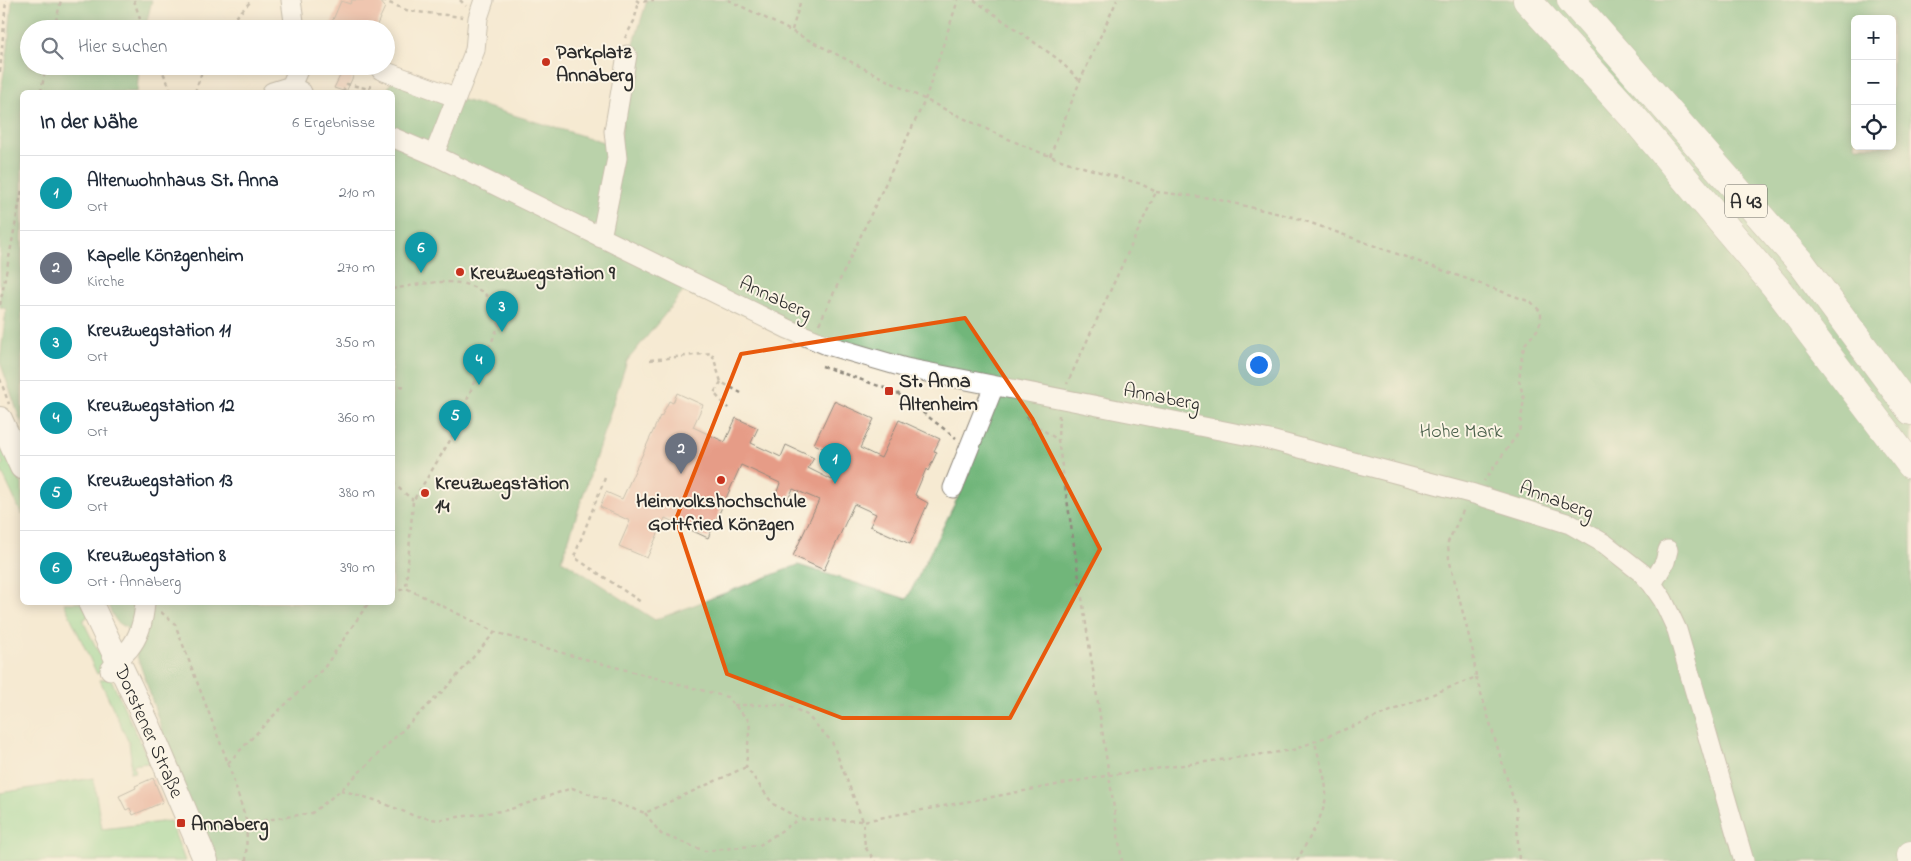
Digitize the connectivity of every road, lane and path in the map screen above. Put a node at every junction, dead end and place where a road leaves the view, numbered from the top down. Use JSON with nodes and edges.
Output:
{"nodes":[{"id":1,"x":6,"y":0,"type":"edge"},
{"id":2,"x":60,"y":0,"type":"edge"},
{"id":3,"x":134,"y":0,"type":"edge"},
{"id":4,"x":252,"y":0,"type":"edge"},
{"id":5,"x":291,"y":0,"type":"edge"},
{"id":6,"x":382,"y":0,"type":"edge"},
{"id":7,"x":460,"y":0,"type":"edge"},
{"id":8,"x":484,"y":0,"type":"edge"},
{"id":9,"x":654,"y":0,"type":"edge"},
{"id":10,"x":728,"y":0,"type":"edge"},
{"id":11,"x":801,"y":0,"type":"edge"},
{"id":12,"x":958,"y":0,"type":"edge"},
{"id":13,"x":974,"y":0,"type":"edge"},
{"id":14,"x":1117,"y":0,"type":"edge"},
{"id":15,"x":1527,"y":0,"type":"edge"},
{"id":16,"x":1571,"y":0,"type":"edge"},
{"id":17,"x":638,"y":1,"type":"edge"},
{"id":18,"x":478,"y":18,"type":"junction"},
{"id":19,"x":56,"y":20,"type":"edge"},
{"id":20,"x":140,"y":20,"type":"edge"},
{"id":21,"x":233,"y":20,"type":"edge"},
{"id":22,"x":294,"y":20,"type":"edge"},
{"id":23,"x":792,"y":30,"type":"junction"},
{"id":24,"x":626,"y":46,"type":"joint"},
{"id":25,"x":0,"y":72,"type":"edge"},
{"id":26,"x":44,"y":75,"type":"edge"},
{"id":27,"x":164,"y":75,"type":"edge"},
{"id":28,"x":201,"y":75,"type":"edge"},
{"id":29,"x":298,"y":75,"type":"edge"},
{"id":30,"x":378,"y":75,"type":"edge"},
{"id":31,"x":395,"y":75,"type":"edge"},
{"id":32,"x":1080,"y":81,"type":"junction"},
{"id":33,"x":297,"y":89,"type":"edge"},
{"id":34,"x":41,"y":90,"type":"edge"},
{"id":35,"x":171,"y":90,"type":"edge"},
{"id":36,"x":196,"y":90,"type":"edge"},
{"id":37,"x":343,"y":90,"type":"edge"},
{"id":38,"x":455,"y":97,"type":"junction"},
{"id":39,"x":925,"y":100,"type":"junction"},
{"id":40,"x":395,"y":138,"type":"edge"},
{"id":41,"x":434,"y":155,"type":"junction"},
{"id":42,"x":1050,"y":156,"type":"junction"},
{"id":43,"x":1156,"y":192,"type":"junction"},
{"id":44,"x":20,"y":200,"type":"edge"},
{"id":45,"x":601,"y":238,"type":"junction"},
{"id":46,"x":395,"y":289,"type":"edge"},
{"id":47,"x":0,"y":305,"type":"edge"},
{"id":48,"x":827,"y":345,"type":"junction"},
{"id":49,"x":1828,"y":357,"type":"junction"},
{"id":50,"x":650,"y":360,"type":"dead end"},
{"id":51,"x":822,"y":366,"type":"dead end"},
{"id":52,"x":722,"y":382,"type":"junction"},
{"id":53,"x":406,"y":386,"type":"dead end"},
{"id":54,"x":994,"y":386,"type":"junction"},
{"id":55,"x":395,"y":387,"type":"edge"},
{"id":56,"x":1020,"y":390,"type":"junction"},
{"id":57,"x":741,"y":393,"type":"dead end"},
{"id":58,"x":1060,"y":400,"type":"junction"},
{"id":59,"x":728,"y":408,"type":"dead end"},
{"id":60,"x":1911,"y":411,"type":"edge"},
{"id":61,"x":0,"y":420,"type":"edge"},
{"id":62,"x":1058,"y":440,"type":"junction"},
{"id":63,"x":969,"y":448,"type":"junction"},
{"id":64,"x":20,"y":463,"type":"edge"},
{"id":65,"x":1911,"y":465,"type":"edge"},
{"id":66,"x":605,"y":478,"type":"dead end"},
{"id":67,"x":395,"y":486,"type":"edge"},
{"id":68,"x":1911,"y":486,"type":"edge"},
{"id":69,"x":954,"y":488,"type":"dead end"},
{"id":70,"x":1474,"y":494,"type":"junction"},
{"id":71,"x":413,"y":501,"type":"junction"},
{"id":72,"x":1668,"y":550,"type":"dead end"},
{"id":73,"x":1652,"y":584,"type":"junction"},
{"id":74,"x":406,"y":588,"type":"junction"},
{"id":75,"x":395,"y":592,"type":"edge"},
{"id":76,"x":641,"y":602,"type":"dead end"},
{"id":77,"x":91,"y":605,"type":"edge"},
{"id":78,"x":150,"y":605,"type":"edge"},
{"id":79,"x":367,"y":605,"type":"edge"},
{"id":80,"x":495,"y":632,"type":"junction"},
{"id":81,"x":114,"y":665,"type":"junction"},
{"id":82,"x":1476,"y":677,"type":"junction"},
{"id":83,"x":734,"y":704,"type":"junction"},
{"id":84,"x":1315,"y":742,"type":"junction"},
{"id":85,"x":228,"y":763,"type":"junction"},
{"id":86,"x":746,"y":767,"type":"junction"},
{"id":87,"x":1110,"y":775,"type":"junction"},
{"id":88,"x":341,"y":790,"type":"junction"},
{"id":89,"x":645,"y":813,"type":"junction"},
{"id":90,"x":800,"y":819,"type":"junction"},
{"id":91,"x":863,"y":821,"type":"junction"},
{"id":92,"x":247,"y":824,"type":"junction"},
{"id":93,"x":206,"y":861,"type":"edge"},
{"id":94,"x":246,"y":861,"type":"edge"},
{"id":95,"x":875,"y":861,"type":"edge"},
{"id":96,"x":1122,"y":861,"type":"edge"},
{"id":97,"x":1298,"y":861,"type":"edge"},
{"id":98,"x":1519,"y":861,"type":"edge"},
{"id":99,"x":1744,"y":861,"type":"edge"}],
"edges":[{"from":1,"to":25,"type":"path"},
{"from":2,"to":19,"type":"path"},
{"from":3,"to":20,"type":"path"},
{"from":4,"to":21,"type":"path"},
{"from":5,"to":22,"type":"street"},
{"from":6,"to":18,"type":"path"},
{"from":7,"to":18,"type":"path"},
{"from":8,"to":18,"type":"street"},
{"from":9,"to":17,"type":"path"},
{"from":10,"to":23,"type":"path"},
{"from":11,"to":23,"type":"path"},
{"from":12,"to":39,"type":"path"},
{"from":13,"to":32,"type":"path"},
{"from":14,"to":32,"type":"path"},
{"from":15,"to":49,"type":"highway","number":"A 43"},
{"from":16,"to":60,"type":"highway","number":"A 43"},
{"from":17,"to":24,"type":"path"},
{"from":18,"to":38,"type":"street"},
{"from":23,"to":39,"type":"path"},
{"from":24,"to":45,"type":"street"},
{"from":26,"to":34,"type":"path"},
{"from":27,"to":35,"type":"path"},
{"from":28,"to":36,"type":"path"},
{"from":29,"to":33,"type":"street"},
{"from":30,"to":37,"type":"path"},
{"from":31,"to":38,"type":"street"},
{"from":32,"to":42,"type":"path"},
{"from":38,"to":41,"type":"street"},
{"from":39,"to":42,"type":"path"},
{"from":39,"to":48,"type":"path"},
{"from":40,"to":41,"type":"street","name":"Annaberg"},
{"from":41,"to":45,"type":"street","name":"Annaberg"},
{"from":42,"to":43,"type":"path"},
{"from":43,"to":58,"type":"path"},
{"from":43,"to":70,"type":"path"},
{"from":44,"to":47,"type":"path"},
{"from":45,"to":48,"type":"street","name":"Annaberg"},
{"from":46,"to":71,"type":"path"},
{"from":48,"to":54,"type":"street","name":"Annaberg"},
{"from":49,"to":65,"type":"highway","number":"A 43"},
{"from":49,"to":68,"type":"highway"},
{"from":50,"to":52,"type":"path"},
{"from":51,"to":63,"type":"path"},
{"from":52,"to":57,"type":"path"},
{"from":52,"to":59,"type":"path"},
{"from":53,"to":55,"type":"path"},
{"from":54,"to":56,"type":"street","name":"Annaberg"},
{"from":54,"to":63,"type":"street"},
{"from":56,"to":58,"type":"street","name":"Annaberg"},
{"from":56,"to":62,"type":"path"},
{"from":58,"to":62,"type":"path"},
{"from":58,"to":70,"type":"street","name":"Annaberg"},
{"from":61,"to":64,"type":"main road"},
{"from":62,"to":87,"type":"path"},
{"from":63,"to":69,"type":"street"},
{"from":66,"to":76,"type":"path"},
{"from":67,"to":71,"type":"path"},
{"from":70,"to":73,"type":"street","name":"Annaberg"},
{"from":70,"to":82,"type":"path"},
{"from":71,"to":74,"type":"path"},
{"from":72,"to":73,"type":"street"},
{"from":73,"to":99,"type":"street","name":"Annaberg"},
{"from":74,"to":75,"type":"path"},
{"from":74,"to":80,"type":"path"},
{"from":77,"to":81,"type":"main road","name":"Dorstener Straße"},
{"from":78,"to":81,"type":"street"},
{"from":78,"to":85,"type":"path"},
{"from":79,"to":85,"type":"path"},
{"from":80,"to":83,"type":"path"},
{"from":80,"to":88,"type":"path"},
{"from":81,"to":93,"type":"main road","name":"Dorstener Straße"},
{"from":82,"to":84,"type":"path"},
{"from":82,"to":98,"type":"path"},
{"from":83,"to":86,"type":"path"},
{"from":83,"to":91,"type":"path"},
{"from":84,"to":87,"type":"path"},
{"from":84,"to":97,"type":"path"},
{"from":85,"to":92,"type":"path"},
{"from":86,"to":89,"type":"path"},
{"from":86,"to":90,"type":"path"},
{"from":87,"to":91,"type":"path"},
{"from":87,"to":96,"type":"path"},
{"from":88,"to":89,"type":"path"},
{"from":88,"to":92,"type":"path"},
{"from":89,"to":90,"type":"path"},
{"from":90,"to":91,"type":"path"},
{"from":91,"to":95,"type":"path"},
{"from":92,"to":94,"type":"path"}]}
